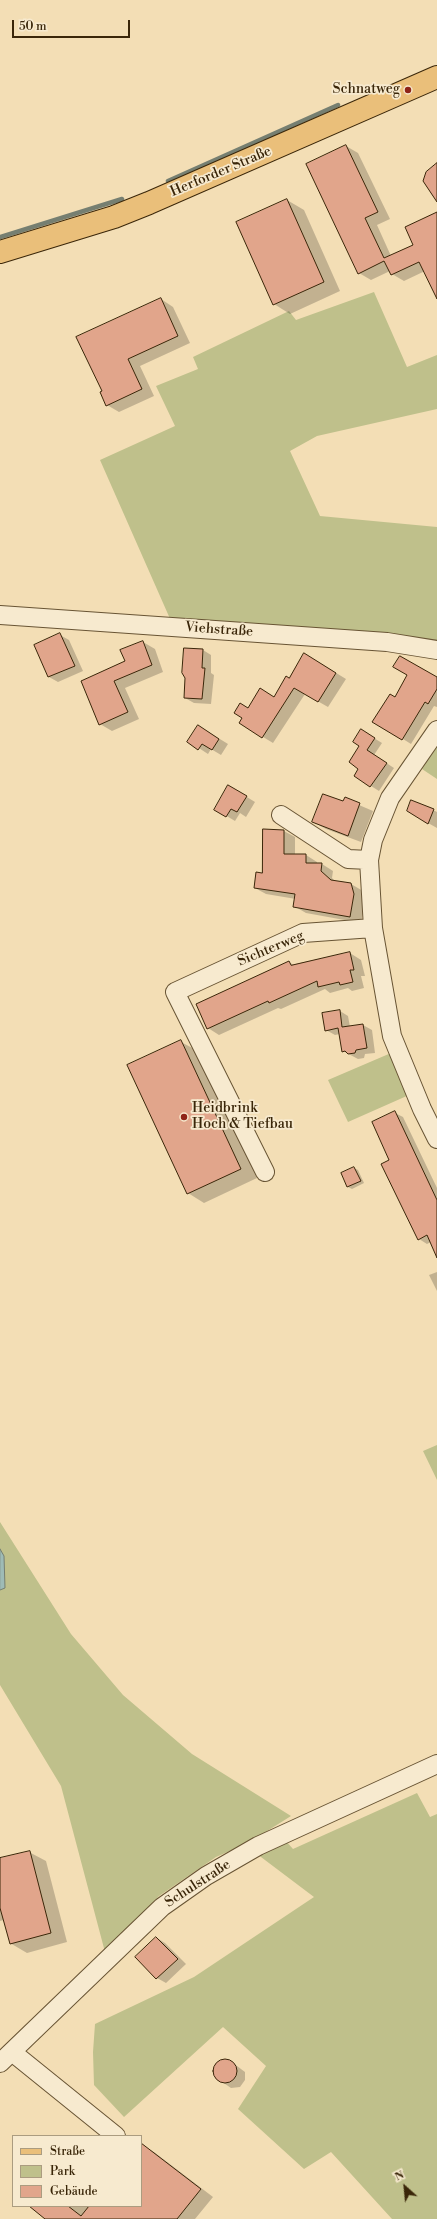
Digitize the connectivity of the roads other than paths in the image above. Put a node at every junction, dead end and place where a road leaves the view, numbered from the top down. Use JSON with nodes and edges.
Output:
{"nodes":[{"id":1,"x":437,"y":77,"type":"edge"},
{"id":2,"x":0,"y":252,"type":"edge"},
{"id":3,"x":0,"y":615,"type":"edge"},
{"id":4,"x":437,"y":650,"type":"edge"},
{"id":5,"x":437,"y":730,"type":"edge"},
{"id":6,"x":281,"y":815,"type":"dead end"},
{"id":7,"x":369,"y":860,"type":"junction"},
{"id":8,"x":374,"y":928,"type":"junction"},
{"id":9,"x":437,"y":1139,"type":"edge"},
{"id":10,"x":264,"y":1172,"type":"dead end"},
{"id":11,"x":437,"y":1764,"type":"edge"},
{"id":12,"x":6,"y":2058,"type":"edge"},
{"id":13,"x":115,"y":2135,"type":"edge"}],
"edges":[{"from":1,"to":2,"type":"main road","name":"Herforder Straße"},
{"from":3,"to":4,"type":"street","name":"Viehstraße"},
{"from":5,"to":7,"type":"street"},
{"from":6,"to":7,"type":"street"},
{"from":7,"to":8,"type":"street"},
{"from":8,"to":9,"type":"street"},
{"from":8,"to":10,"type":"street","name":"Sichterweg"},
{"from":11,"to":12,"type":"street","name":"Schulstraße"},
{"from":12,"to":13,"type":"street"}]}
